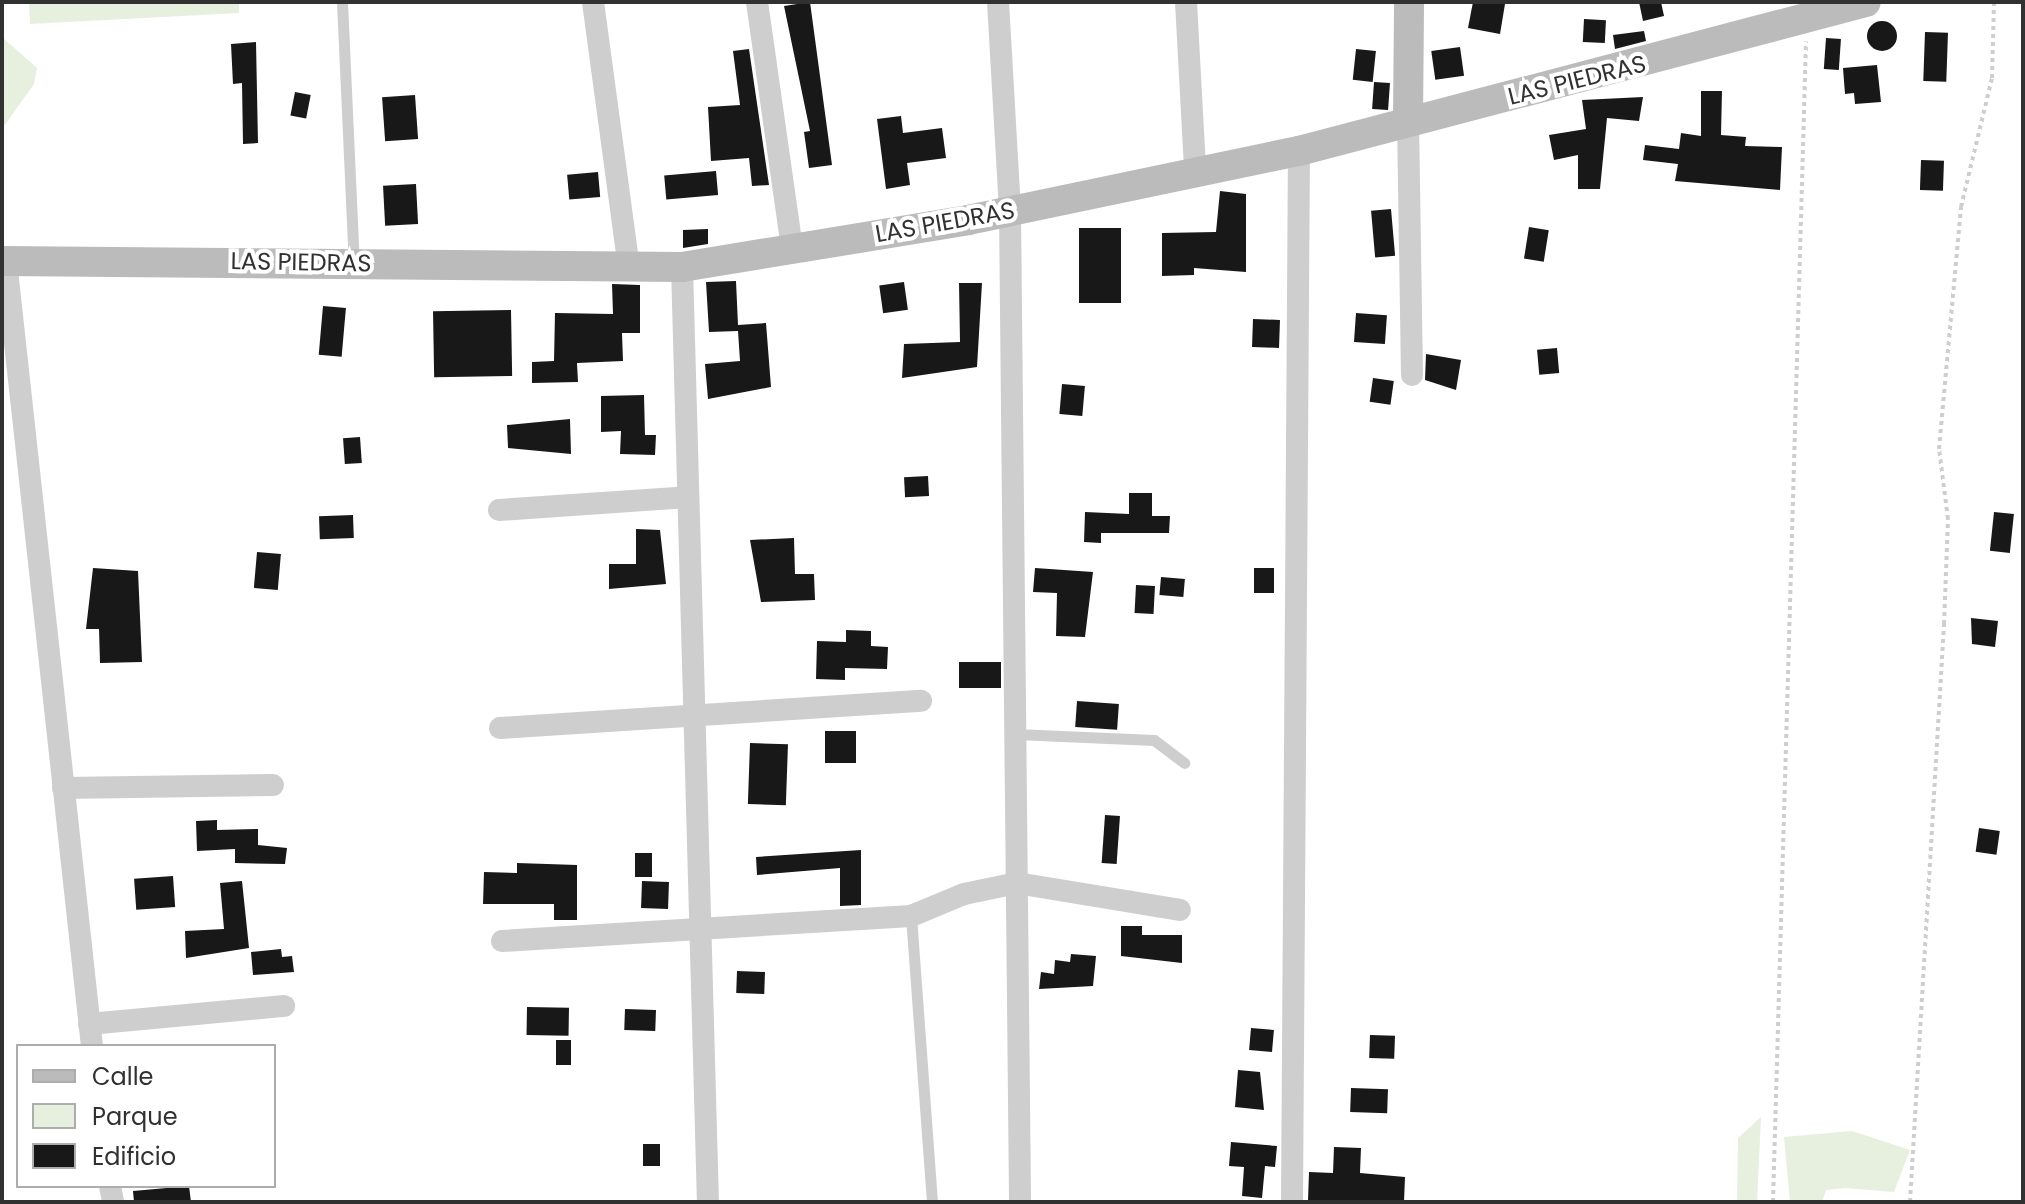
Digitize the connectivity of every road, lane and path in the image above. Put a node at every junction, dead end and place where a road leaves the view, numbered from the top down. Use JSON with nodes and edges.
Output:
{"nodes":[{"id":1,"x":342,"y":2,"type":"edge"},
{"id":2,"x":593,"y":2,"type":"edge"},
{"id":3,"x":757,"y":2,"type":"edge"},
{"id":4,"x":998,"y":2,"type":"edge"},
{"id":5,"x":1186,"y":2,"type":"edge"},
{"id":6,"x":1409,"y":2,"type":"edge"},
{"id":7,"x":1866,"y":2,"type":"edge"},
{"id":8,"x":1994,"y":2,"type":"edge"},
{"id":9,"x":1807,"y":9,"type":"edge"},
{"id":10,"x":1408,"y":121,"type":"junction"},
{"id":11,"x":1299,"y":151,"type":"junction"},
{"id":12,"x":1195,"y":169,"type":"junction"},
{"id":13,"x":1010,"y":211,"type":"junction"},
{"id":14,"x":792,"y":249,"type":"junction"},
{"id":15,"x":4,"y":261,"type":"edge"},
{"id":16,"x":354,"y":262,"type":"junction"},
{"id":17,"x":682,"y":267,"type":"junction"},
{"id":18,"x":629,"y":268,"type":"junction"},
{"id":19,"x":1412,"y":375,"type":"dead end"},
{"id":20,"x":688,"y":497,"type":"junction"},
{"id":21,"x":499,"y":510,"type":"dead end"},
{"id":22,"x":921,"y":701,"type":"dead end"},
{"id":23,"x":693,"y":715,"type":"junction"},
{"id":24,"x":500,"y":728,"type":"dead end"},
{"id":25,"x":1015,"y":734,"type":"junction"},
{"id":26,"x":1184,"y":763,"type":"dead end"},
{"id":27,"x":273,"y":785,"type":"dead end"},
{"id":28,"x":63,"y":788,"type":"junction"},
{"id":29,"x":1017,"y":883,"type":"junction"},
{"id":30,"x":1180,"y":910,"type":"dead end"},
{"id":31,"x":911,"y":916,"type":"junction"},
{"id":32,"x":698,"y":929,"type":"junction"},
{"id":33,"x":502,"y":941,"type":"dead end"},
{"id":34,"x":284,"y":1006,"type":"dead end"},
{"id":35,"x":90,"y":1035,"type":"edge"},
{"id":36,"x":708,"y":1202,"type":"edge"},
{"id":37,"x":932,"y":1202,"type":"edge"},
{"id":38,"x":1020,"y":1202,"type":"edge"},
{"id":39,"x":1292,"y":1202,"type":"edge"},
{"id":40,"x":1773,"y":1202,"type":"edge"},
{"id":41,"x":1910,"y":1202,"type":"edge"}],
"edges":[{"from":1,"to":16,"type":"lane"},
{"from":2,"to":18,"type":"street"},
{"from":3,"to":14,"type":"street"},
{"from":4,"to":13,"type":"street"},
{"from":5,"to":12,"type":"street"},
{"from":6,"to":10,"type":"street"},
{"from":7,"to":9,"type":"street","name":"LAS PIEDRAS"},
{"from":8,"to":41,"type":"path"},
{"from":9,"to":10,"type":"street","name":"LAS PIEDRAS"},
{"from":9,"to":40,"type":"path"},
{"from":10,"to":11,"type":"street","name":"LAS PIEDRAS"},
{"from":10,"to":19,"type":"street"},
{"from":11,"to":12,"type":"street","name":"LAS PIEDRAS"},
{"from":11,"to":39,"type":"street"},
{"from":12,"to":13,"type":"street","name":"LAS PIEDRAS"},
{"from":13,"to":14,"type":"street","name":"LAS PIEDRAS"},
{"from":13,"to":25,"type":"street"},
{"from":14,"to":17,"type":"street","name":"LAS PIEDRAS"},
{"from":15,"to":16,"type":"street","name":"LAS PIEDRAS"},
{"from":15,"to":28,"type":"street"},
{"from":16,"to":18,"type":"street","name":"LAS PIEDRAS"},
{"from":17,"to":18,"type":"street","name":"LAS PIEDRAS"},
{"from":17,"to":20,"type":"street"},
{"from":20,"to":21,"type":"street"},
{"from":20,"to":23,"type":"street"},
{"from":22,"to":23,"type":"street"},
{"from":23,"to":24,"type":"street"},
{"from":23,"to":32,"type":"street"},
{"from":25,"to":26,"type":"lane"},
{"from":25,"to":29,"type":"street"},
{"from":27,"to":28,"type":"street"},
{"from":28,"to":35,"type":"street"},
{"from":29,"to":30,"type":"street"},
{"from":29,"to":31,"type":"street"},
{"from":29,"to":38,"type":"street"},
{"from":31,"to":32,"type":"street"},
{"from":31,"to":37,"type":"lane"},
{"from":32,"to":33,"type":"street"},
{"from":32,"to":36,"type":"street"},
{"from":34,"to":35,"type":"street"}]}
